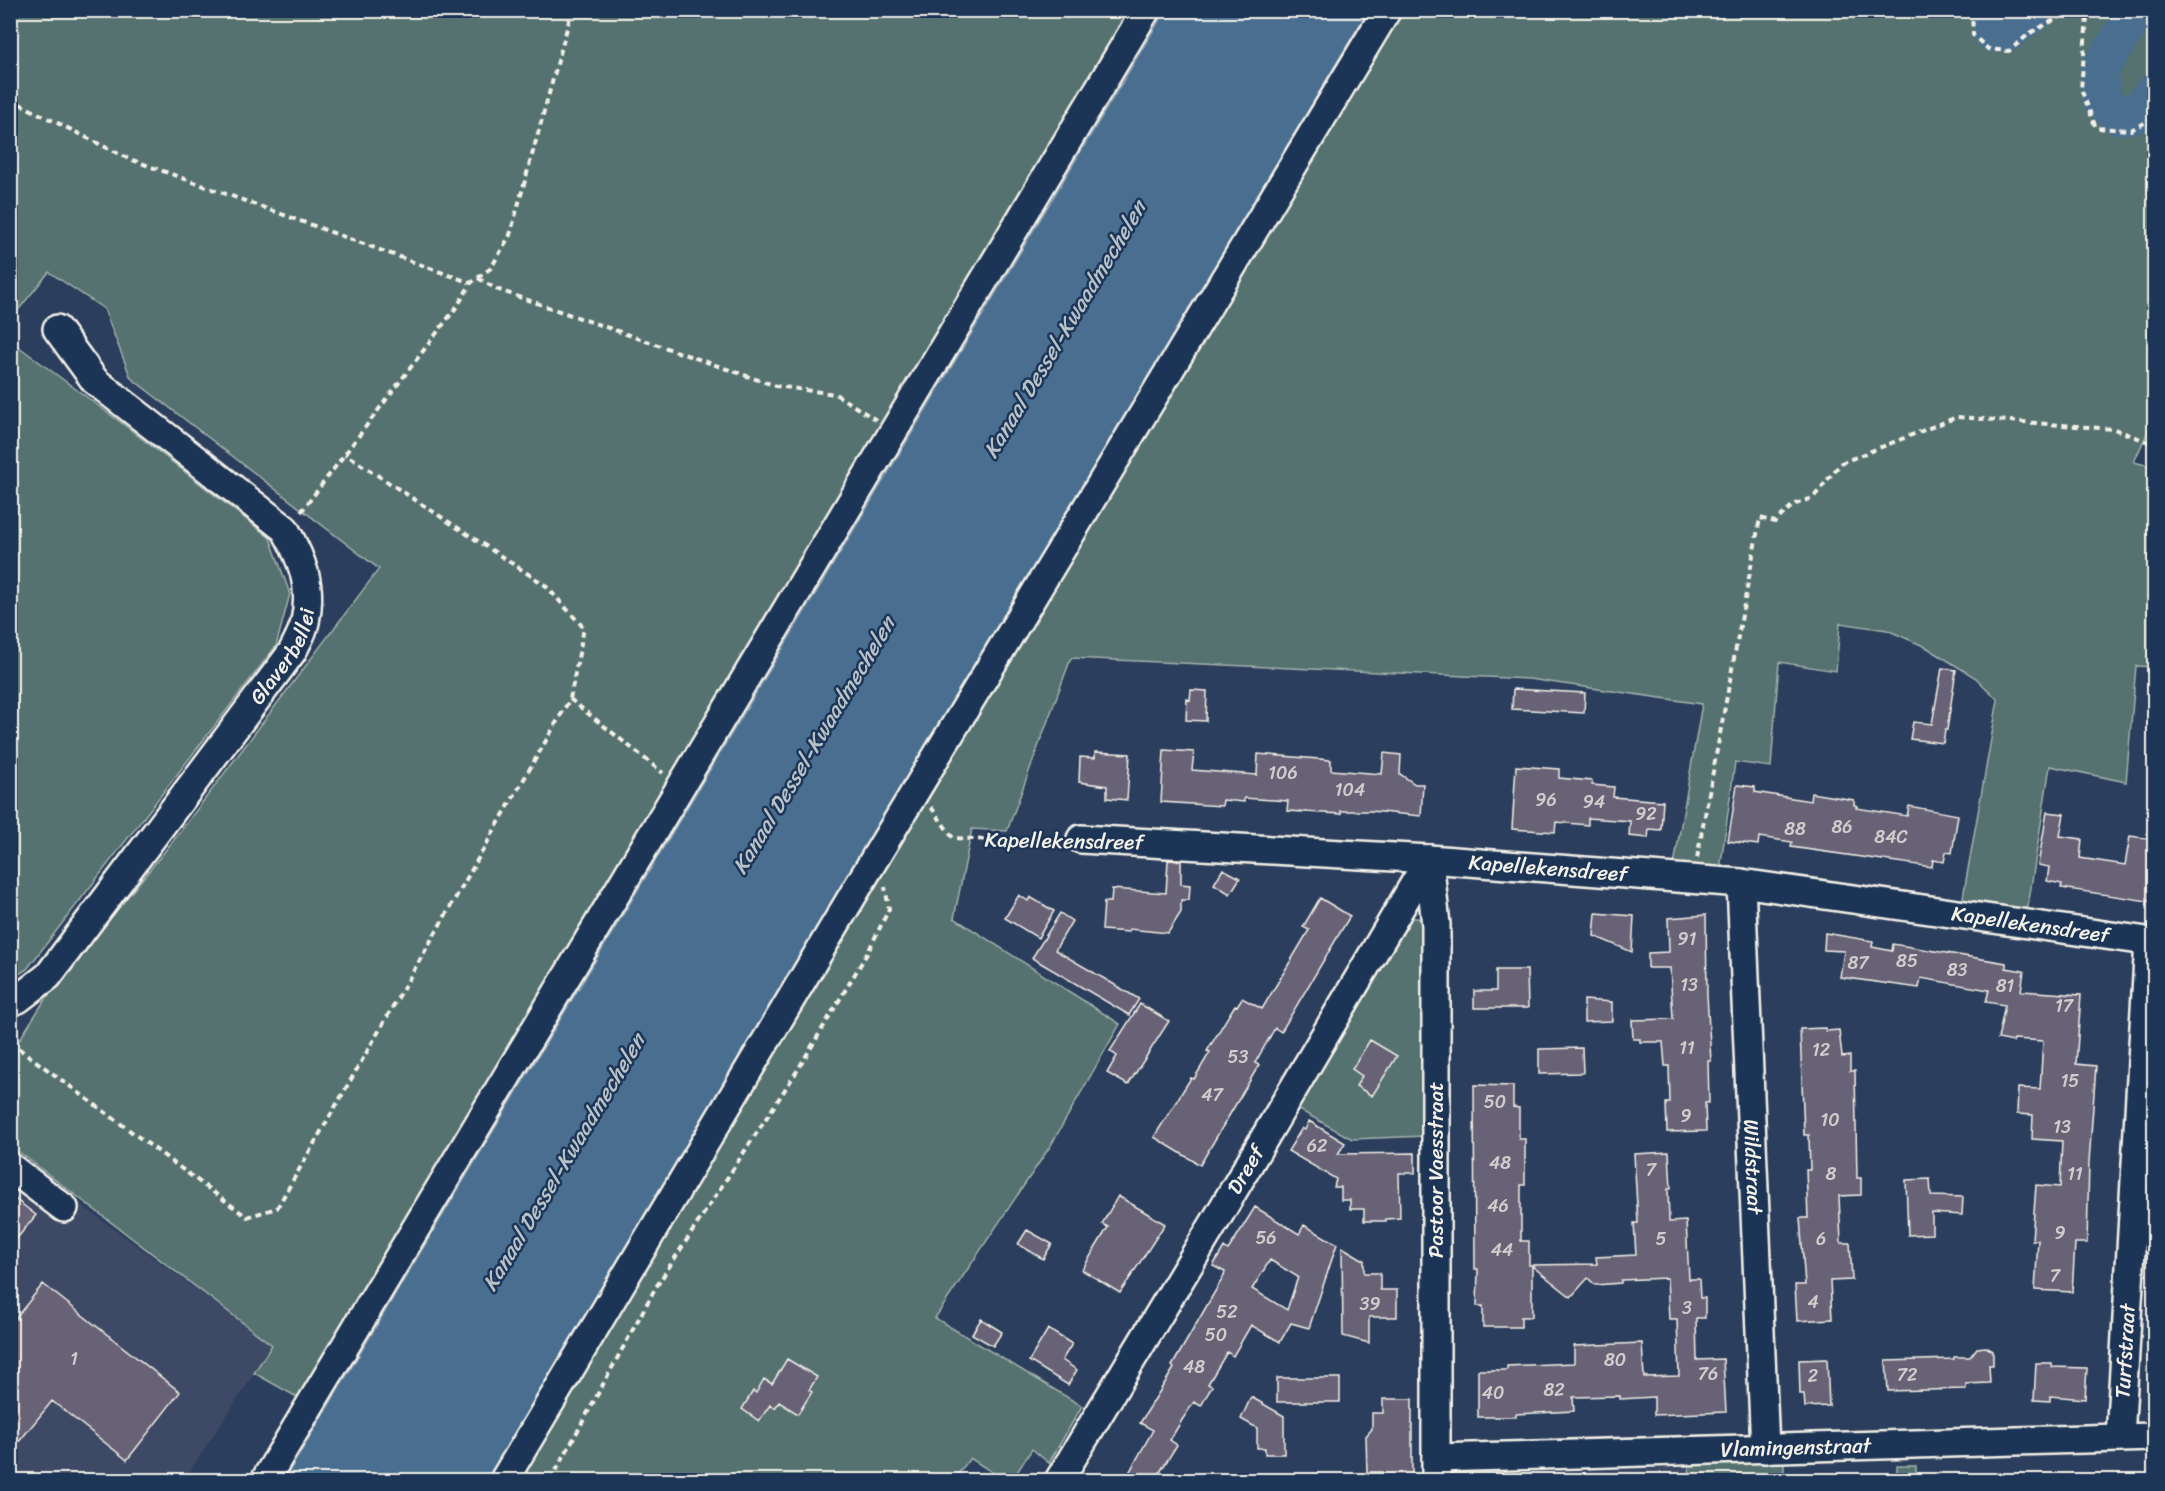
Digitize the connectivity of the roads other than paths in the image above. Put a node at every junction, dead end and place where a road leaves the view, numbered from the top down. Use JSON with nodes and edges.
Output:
{"nodes":[{"id":1,"x":1146,"y":10,"type":"edge"},
{"id":2,"x":1387,"y":10,"type":"edge"},
{"id":3,"x":57,"y":328,"type":"dead end"},
{"id":4,"x":1081,"y":839,"type":"road end"},
{"id":5,"x":1430,"y":859,"type":"junction"},
{"id":6,"x":1741,"y":883,"type":"junction"},
{"id":7,"x":2152,"y":941,"type":"edge"},
{"id":8,"x":10,"y":1002,"type":"edge"},
{"id":9,"x":10,"y":1167,"type":"edge"},
{"id":10,"x":64,"y":1208,"type":"dead end"},
{"id":11,"x":2154,"y":1437,"type":"edge"},
{"id":12,"x":2120,"y":1438,"type":"junction"},
{"id":13,"x":1765,"y":1449,"type":"junction"},
{"id":14,"x":1436,"y":1469,"type":"edge"},
{"id":15,"x":265,"y":1480,"type":"edge"},
{"id":16,"x":504,"y":1480,"type":"edge"},
{"id":17,"x":1059,"y":1480,"type":"edge"}],
"edges":[{"from":1,"to":15,"type":"street"},
{"from":2,"to":16,"type":"street"},
{"from":3,"to":8,"type":"street","name":"Glaverbellei"},
{"from":4,"to":5,"type":"street","name":"Kapellekensdreef"},
{"from":5,"to":6,"type":"street","name":"Kapellekensdreef"},
{"from":5,"to":14,"type":"street","name":"Pastoor Vaesstraat"},
{"from":5,"to":17,"type":"street","name":"Dreef"},
{"from":6,"to":7,"type":"street","name":"Kapellekensdreef"},
{"from":6,"to":13,"type":"street","name":"Wildstraat"},
{"from":7,"to":12,"type":"street","name":"Turfstraat"},
{"from":9,"to":10,"type":"street"},
{"from":11,"to":12,"type":"street","name":"Vlamingenstraat"},
{"from":12,"to":13,"type":"street","name":"Vlamingenstraat"},
{"from":13,"to":14,"type":"street","name":"Vlamingenstraat"}]}
